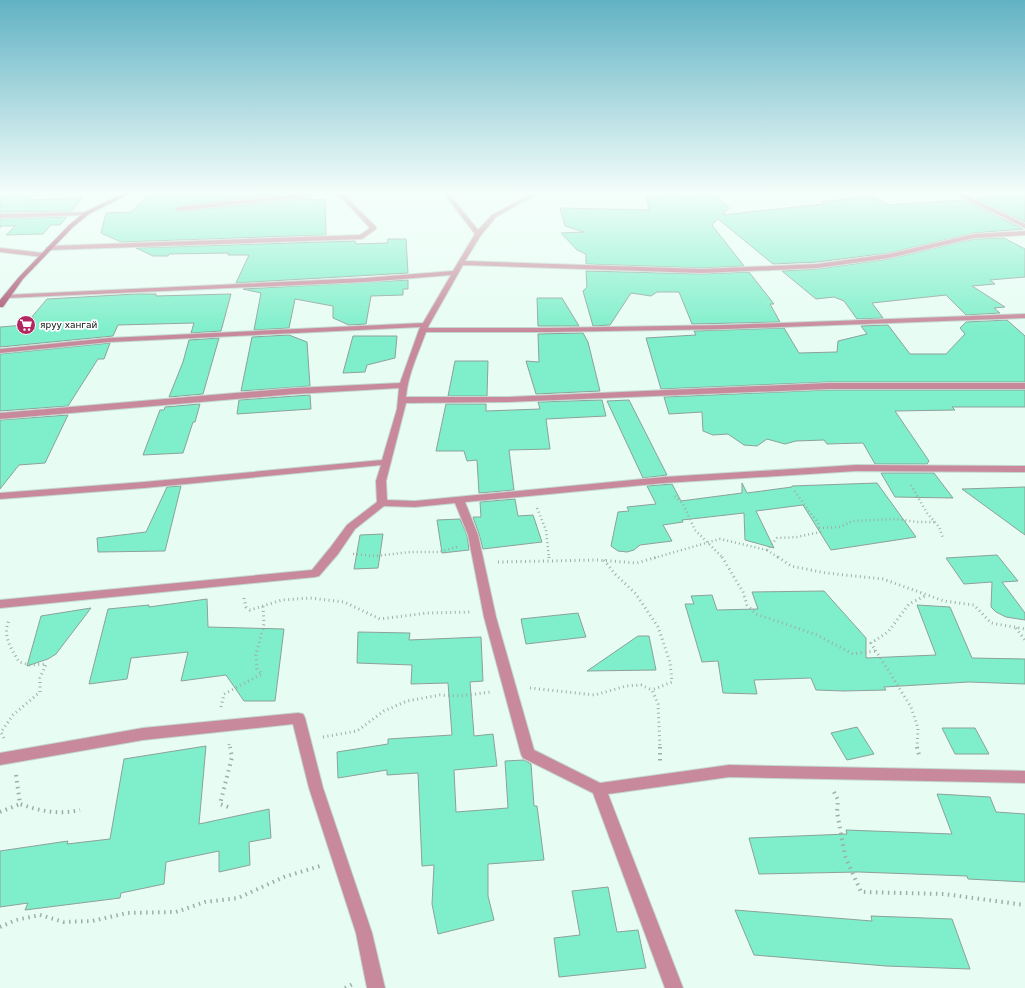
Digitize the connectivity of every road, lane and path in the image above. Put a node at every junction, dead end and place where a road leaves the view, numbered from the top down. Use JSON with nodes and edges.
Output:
{"nodes":[{"id":1,"x":57,"y":240,"type":"edge"},
{"id":2,"x":274,"y":240,"type":"edge"},
{"id":3,"x":475,"y":240,"type":"edge"},
{"id":4,"x":957,"y":240,"type":"edge"},
{"id":5,"x":49,"y":248,"type":"junction"},
{"id":6,"x":0,"y":250,"type":"edge"},
{"id":7,"x":43,"y":255,"type":"junction"},
{"id":8,"x":462,"y":263,"type":"junction"},
{"id":9,"x":456,"y":273,"type":"junction"},
{"id":10,"x":7,"y":296,"type":"junction"},
{"id":11,"x":0,"y":306,"type":"edge"},
{"id":12,"x":1025,"y":316,"type":"edge"},
{"id":13,"x":424,"y":328,"type":"junction"},
{"id":14,"x":0,"y":351,"type":"edge"},
{"id":15,"x":403,"y":385,"type":"junction"},
{"id":16,"x":1025,"y":386,"type":"edge"},
{"id":17,"x":402,"y":400,"type":"junction"},
{"id":18,"x":0,"y":416,"type":"edge"},
{"id":19,"x":386,"y":462,"type":"junction"},
{"id":20,"x":898,"y":469,"type":"junction"},
{"id":21,"x":1025,"y":469,"type":"edge"},
{"id":22,"x":779,"y":473,"type":"junction"},
{"id":23,"x":664,"y":480,"type":"junction"},
{"id":24,"x":529,"y":494,"type":"junction"},
{"id":25,"x":0,"y":496,"type":"edge"},
{"id":26,"x":459,"y":501,"type":"junction"},
{"id":27,"x":382,"y":503,"type":"junction"},
{"id":28,"x":935,"y":522,"type":"junction"},
{"id":29,"x":819,"y":528,"type":"junction"},
{"id":30,"x":943,"y":538,"type":"dead end"},
{"id":31,"x":706,"y":542,"type":"junction"},
{"id":32,"x":475,"y":543,"type":"junction"},
{"id":33,"x":767,"y":550,"type":"junction"},
{"id":34,"x":334,"y":551,"type":"junction"},
{"id":35,"x":604,"y":560,"type":"junction"},
{"id":36,"x":549,"y":561,"type":"junction"},
{"id":37,"x":479,"y":563,"type":"junction"},
{"id":38,"x":253,"y":578,"type":"junction"},
{"id":39,"x":928,"y":595,"type":"junction"},
{"id":40,"x":0,"y":604,"type":"edge"},
{"id":41,"x":262,"y":606,"type":"junction"},
{"id":42,"x":489,"y":610,"type":"junction"},
{"id":43,"x":1015,"y":628,"type":"junction"},
{"id":44,"x":1025,"y":629,"type":"edge"},
{"id":45,"x":1025,"y":640,"type":"edge"},
{"id":46,"x":6,"y":642,"type":"dead end"},
{"id":47,"x":875,"y":651,"type":"junction"},
{"id":48,"x":510,"y":687,"type":"junction"},
{"id":49,"x":652,"y":690,"type":"junction"},
{"id":50,"x":222,"y":726,"type":"junction"},
{"id":51,"x":304,"y":740,"type":"junction"},
{"id":52,"x":6,"y":758,"type":"edge"},
{"id":53,"x":829,"y":773,"type":"junction"},
{"id":54,"x":925,"y":775,"type":"junction"},
{"id":55,"x":1025,"y":777,"type":"edge"},
{"id":56,"x":664,"y":780,"type":"junction"},
{"id":57,"x":599,"y":789,"type":"junction"},
{"id":58,"x":20,"y":804,"type":"junction"},
{"id":59,"x":228,"y":807,"type":"dead end"},
{"id":60,"x":80,"y":810,"type":"dead end"},
{"id":61,"x":0,"y":812,"type":"edge"},
{"id":62,"x":340,"y":860,"type":"junction"},
{"id":63,"x":1025,"y":905,"type":"edge"},
{"id":64,"x":0,"y":927,"type":"edge"},
{"id":65,"x":376,"y":988,"type":"edge"},
{"id":66,"x":674,"y":988,"type":"edge"}],
"edges":[{"from":1,"to":5,"type":"main road"},
{"from":2,"to":5,"type":"street"},
{"from":3,"to":8,"type":"street"},
{"from":4,"to":8,"type":"street"},
{"from":5,"to":7,"type":"main road"},
{"from":6,"to":7,"type":"street"},
{"from":7,"to":10,"type":"main road"},
{"from":8,"to":9,"type":"street"},
{"from":9,"to":10,"type":"street"},
{"from":9,"to":13,"type":"street"},
{"from":10,"to":11,"type":"main road"},
{"from":12,"to":13,"type":"street"},
{"from":13,"to":14,"type":"street"},
{"from":13,"to":15,"type":"street"},
{"from":15,"to":17,"type":"street"},
{"from":15,"to":18,"type":"street"},
{"from":16,"to":17,"type":"street"},
{"from":17,"to":19,"type":"street"},
{"from":19,"to":25,"type":"street"},
{"from":19,"to":27,"type":"street"},
{"from":20,"to":21,"type":"street"},
{"from":20,"to":22,"type":"street"},
{"from":20,"to":28,"type":"path"},
{"from":22,"to":23,"type":"street"},
{"from":22,"to":29,"type":"path"},
{"from":23,"to":24,"type":"street"},
{"from":23,"to":31,"type":"path"},
{"from":24,"to":26,"type":"street"},
{"from":24,"to":36,"type":"path"},
{"from":26,"to":27,"type":"street"},
{"from":26,"to":32,"type":"street"},
{"from":27,"to":34,"type":"street"},
{"from":28,"to":29,"type":"path"},
{"from":28,"to":30,"type":"path"},
{"from":29,"to":33,"type":"path"},
{"from":31,"to":33,"type":"path"},
{"from":31,"to":35,"type":"path"},
{"from":31,"to":47,"type":"path"},
{"from":32,"to":34,"type":"path"},
{"from":32,"to":37,"type":"street"},
{"from":33,"to":39,"type":"path"},
{"from":34,"to":38,"type":"street"},
{"from":35,"to":36,"type":"path"},
{"from":35,"to":49,"type":"path"},
{"from":36,"to":37,"type":"path"},
{"from":37,"to":42,"type":"street"},
{"from":38,"to":40,"type":"street"},
{"from":38,"to":41,"type":"path"},
{"from":39,"to":43,"type":"path"},
{"from":39,"to":47,"type":"path"},
{"from":41,"to":42,"type":"path"},
{"from":41,"to":50,"type":"path"},
{"from":42,"to":48,"type":"street"},
{"from":43,"to":44,"type":"path"},
{"from":43,"to":45,"type":"path"},
{"from":46,"to":52,"type":"path"},
{"from":47,"to":54,"type":"path"},
{"from":48,"to":49,"type":"path"},
{"from":48,"to":51,"type":"path"},
{"from":48,"to":57,"type":"street"},
{"from":49,"to":56,"type":"path"},
{"from":50,"to":51,"type":"street"},
{"from":50,"to":52,"type":"street"},
{"from":50,"to":59,"type":"path"},
{"from":51,"to":62,"type":"street"},
{"from":52,"to":58,"type":"path"},
{"from":53,"to":54,"type":"street"},
{"from":53,"to":56,"type":"street"},
{"from":53,"to":63,"type":"path"},
{"from":54,"to":55,"type":"street"},
{"from":56,"to":57,"type":"street"},
{"from":57,"to":66,"type":"street"},
{"from":58,"to":60,"type":"path"},
{"from":58,"to":61,"type":"path"},
{"from":62,"to":64,"type":"path"},
{"from":62,"to":65,"type":"street"}]}
